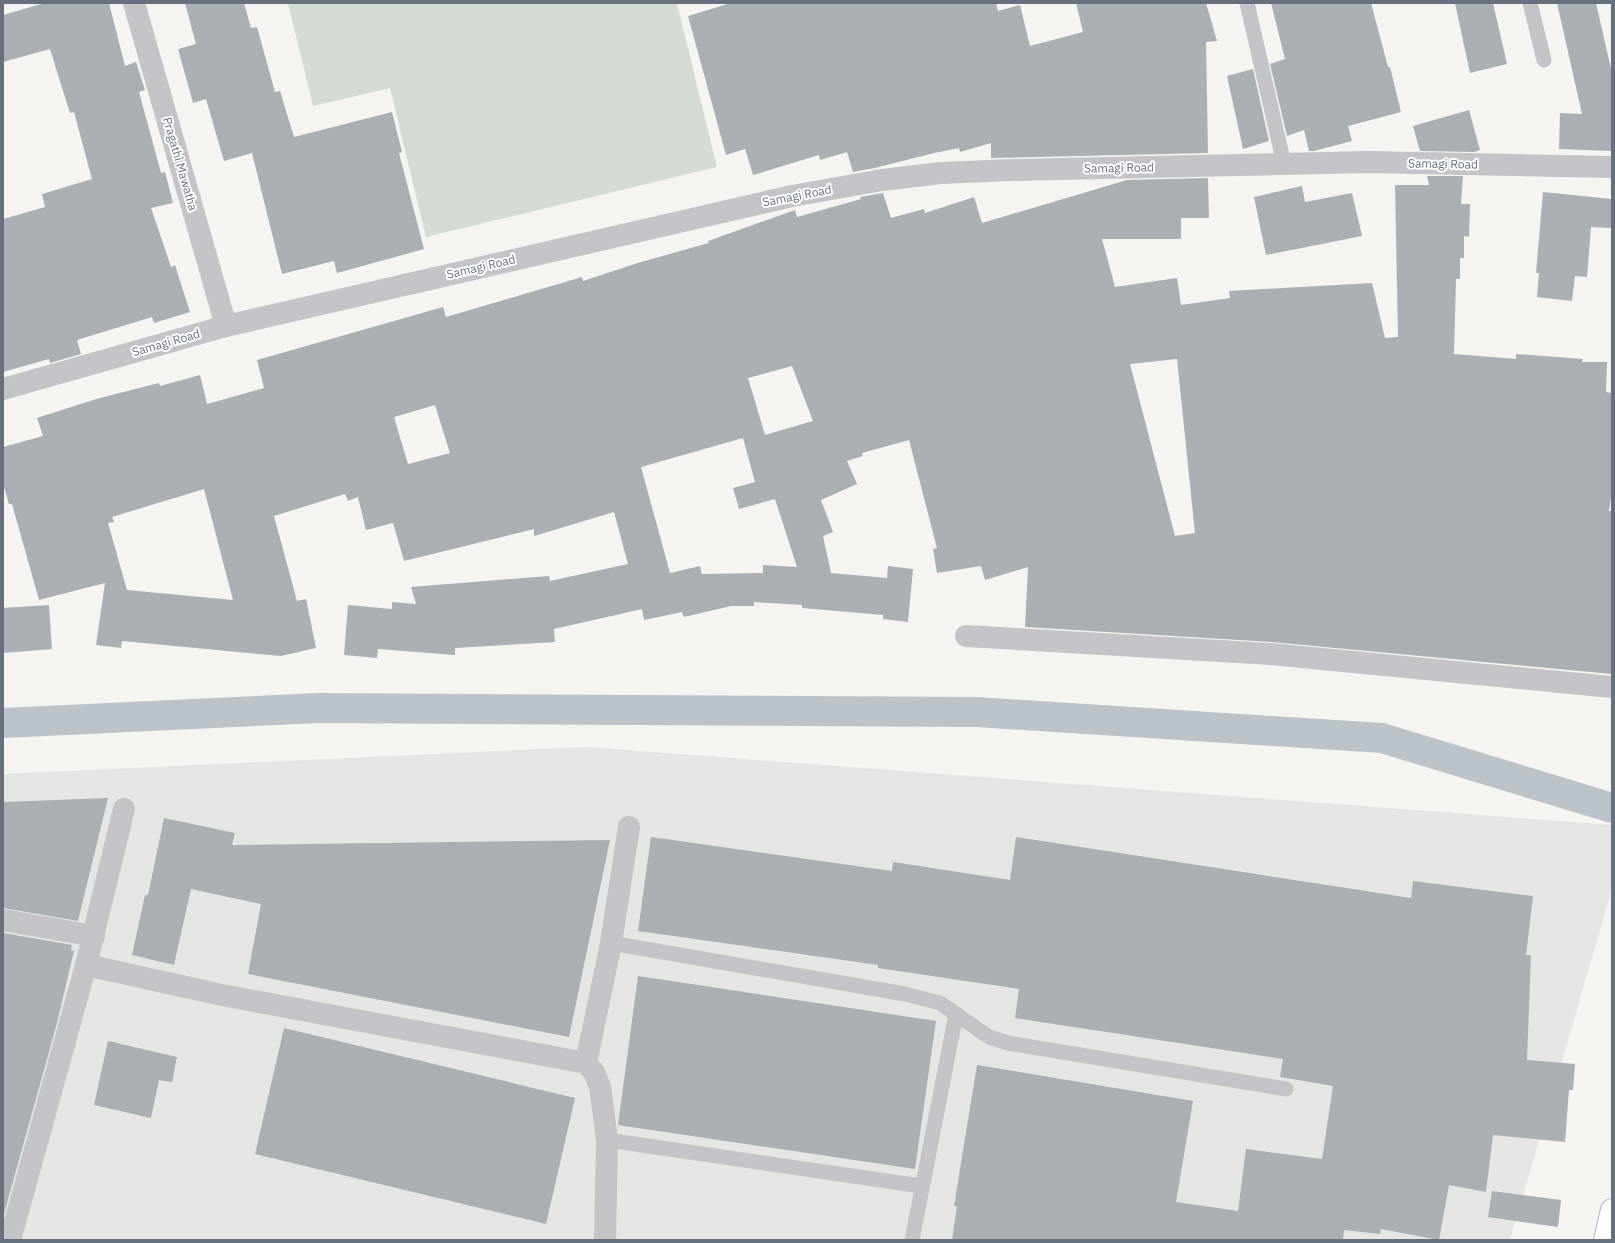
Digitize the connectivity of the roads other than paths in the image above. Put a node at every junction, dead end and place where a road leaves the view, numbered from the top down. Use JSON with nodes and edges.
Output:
{"nodes":[{"id":1,"x":134,"y":3,"type":"edge"},
{"id":2,"x":1246,"y":3,"type":"edge"},
{"id":3,"x":1530,"y":3,"type":"edge"},
{"id":4,"x":1544,"y":60,"type":"dead end"},
{"id":5,"x":1284,"y":164,"type":"junction"},
{"id":6,"x":1612,"y":167,"type":"edge"},
{"id":7,"x":226,"y":326,"type":"junction"},
{"id":8,"x":3,"y":389,"type":"edge"},
{"id":9,"x":966,"y":636,"type":"dead end"},
{"id":10,"x":1612,"y":687,"type":"edge"},
{"id":11,"x":124,"y":809,"type":"dead end"},
{"id":12,"x":629,"y":827,"type":"dead end"},
{"id":13,"x":3,"y":920,"type":"edge"},
{"id":14,"x":94,"y":936,"type":"junction"},
{"id":15,"x":611,"y":943,"type":"junction"},
{"id":16,"x":86,"y":965,"type":"junction"},
{"id":17,"x":956,"y":1014,"type":"junction"},
{"id":18,"x":586,"y":1063,"type":"junction"},
{"id":19,"x":1286,"y":1089,"type":"dead end"},
{"id":20,"x":608,"y":1140,"type":"junction"},
{"id":21,"x":922,"y":1186,"type":"junction"},
{"id":22,"x":1612,"y":1210,"type":"edge"},
{"id":23,"x":10,"y":1240,"type":"edge"},
{"id":24,"x":605,"y":1240,"type":"edge"},
{"id":25,"x":912,"y":1240,"type":"edge"},
{"id":26,"x":1605,"y":1240,"type":"edge"}],
"edges":[{"from":1,"to":7,"type":"street","name":"Pragathi Mawatha"},
{"from":2,"to":5,"type":"lane"},
{"from":3,"to":4,"type":"lane"},
{"from":5,"to":6,"type":"street","name":"Samagi Road"},
{"from":5,"to":7,"type":"street","name":"Samagi Road"},
{"from":7,"to":8,"type":"street","name":"Samagi Road"},
{"from":9,"to":10,"type":"street"},
{"from":11,"to":14,"type":"street"},
{"from":12,"to":15,"type":"street"},
{"from":13,"to":14,"type":"street"},
{"from":14,"to":16,"type":"street"},
{"from":15,"to":17,"type":"lane"},
{"from":15,"to":18,"type":"street"},
{"from":16,"to":18,"type":"street"},
{"from":16,"to":23,"type":"street"},
{"from":17,"to":19,"type":"lane"},
{"from":17,"to":21,"type":"lane"},
{"from":18,"to":20,"type":"street"},
{"from":20,"to":21,"type":"lane"},
{"from":20,"to":24,"type":"street"},
{"from":21,"to":25,"type":"lane"},
{"from":22,"to":26,"type":"main road"}]}
